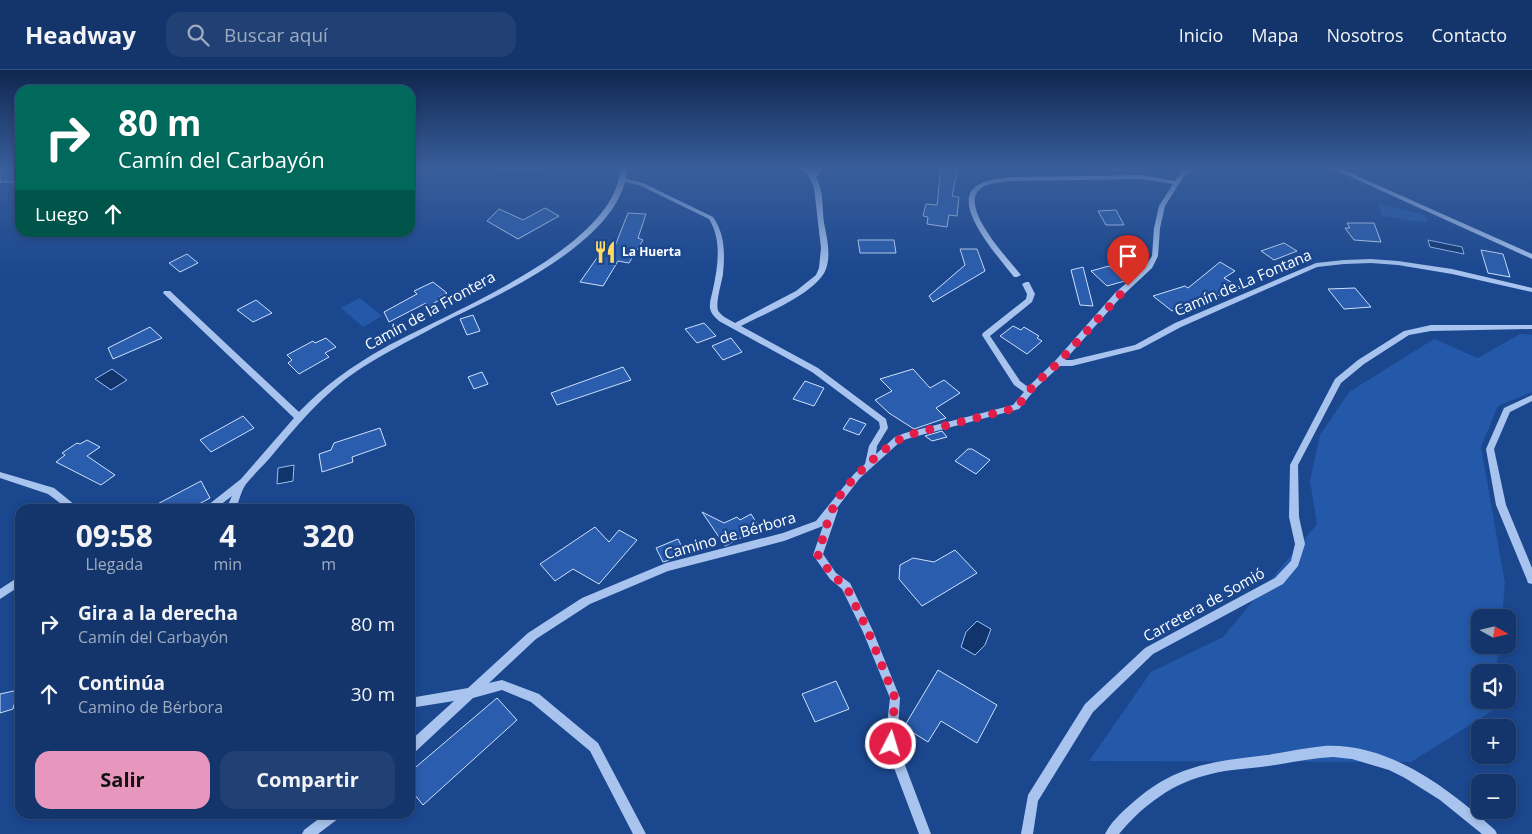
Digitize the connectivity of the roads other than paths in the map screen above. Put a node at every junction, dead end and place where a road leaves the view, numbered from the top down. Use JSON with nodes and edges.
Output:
{"nodes":[{"id":1,"x":612,"y":203,"type":"edge"},
{"id":2,"x":679,"y":203,"type":"edge"},
{"id":3,"x":819,"y":203,"type":"edge"},
{"id":4,"x":972,"y":203,"type":"edge"},
{"id":5,"x":1164,"y":203,"type":"edge"},
{"id":6,"x":1411,"y":203,"type":"edge"},
{"id":7,"x":1532,"y":257,"type":"edge"},
{"id":8,"x":1017,"y":275,"type":"dead end"},
{"id":9,"x":1026,"y":284,"type":"dead end"},
{"id":10,"x":1532,"y":290,"type":"edge"},
{"id":11,"x":167,"y":293,"type":"dead end"},
{"id":12,"x":736,"y":326,"type":"junction"},
{"id":13,"x":1532,"y":327,"type":"edge"},
{"id":14,"x":1058,"y":363,"type":"junction"},
{"id":15,"x":1029,"y":392,"type":"junction"},
{"id":16,"x":1532,"y":398,"type":"edge"},
{"id":17,"x":299,"y":417,"type":"junction"},
{"id":18,"x":869,"y":465,"type":"junction"},
{"id":19,"x":0,"y":475,"type":"edge"},
{"id":20,"x":242,"y":482,"type":"junction"},
{"id":21,"x":837,"y":501,"type":"junction"},
{"id":22,"x":68,"y":504,"type":"edge"},
{"id":23,"x":214,"y":504,"type":"edge"},
{"id":24,"x":233,"y":504,"type":"edge"},
{"id":25,"x":1532,"y":580,"type":"edge"},
{"id":26,"x":15,"y":584,"type":"edge"},
{"id":27,"x":0,"y":595,"type":"edge"},
{"id":28,"x":471,"y":693,"type":"junction"},
{"id":29,"x":415,"y":702,"type":"edge"},
{"id":30,"x":415,"y":745,"type":"edge"},
{"id":31,"x":328,"y":819,"type":"edge"},
{"id":32,"x":308,"y":834,"type":"edge"},
{"id":33,"x":640,"y":834,"type":"edge"},
{"id":34,"x":925,"y":834,"type":"edge"},
{"id":35,"x":1027,"y":834,"type":"edge"},
{"id":36,"x":1111,"y":834,"type":"edge"},
{"id":37,"x":1491,"y":834,"type":"edge"}],
"edges":[{"from":1,"to":17,"type":"street","name":"Camín de la Frontera"},
{"from":2,"to":12,"type":"street"},
{"from":3,"to":12,"type":"street"},
{"from":4,"to":8,"type":"street"},
{"from":5,"to":14,"type":"street","name":"Camino de Bérbora"},
{"from":6,"to":7,"type":"street"},
{"from":9,"to":15,"type":"street"},
{"from":10,"to":14,"type":"street","name":"Camín de La Fontana"},
{"from":11,"to":17,"type":"street"},
{"from":12,"to":18,"type":"street"},
{"from":13,"to":35,"type":"street","name":"Carretera de Somió"},
{"from":14,"to":15,"type":"street","name":"Camino de Bérbora"},
{"from":15,"to":18,"type":"street","name":"Camino de Bérbora"},
{"from":16,"to":25,"type":"street"},
{"from":17,"to":20,"type":"street","name":"Camín de la Frontera"},
{"from":18,"to":21,"type":"street","name":"Camino de Bérbora"},
{"from":19,"to":22,"type":"street"},
{"from":20,"to":23,"type":"street"},
{"from":20,"to":24,"type":"street"},
{"from":21,"to":28,"type":"street","name":"Camino de Bérbora"},
{"from":21,"to":34,"type":"street"},
{"from":26,"to":27,"type":"street"},
{"from":28,"to":29,"type":"street"},
{"from":28,"to":30,"type":"street","name":"Camino de Bérbora"},
{"from":28,"to":33,"type":"street"},
{"from":31,"to":32,"type":"street"},
{"from":36,"to":37,"type":"street"}]}
